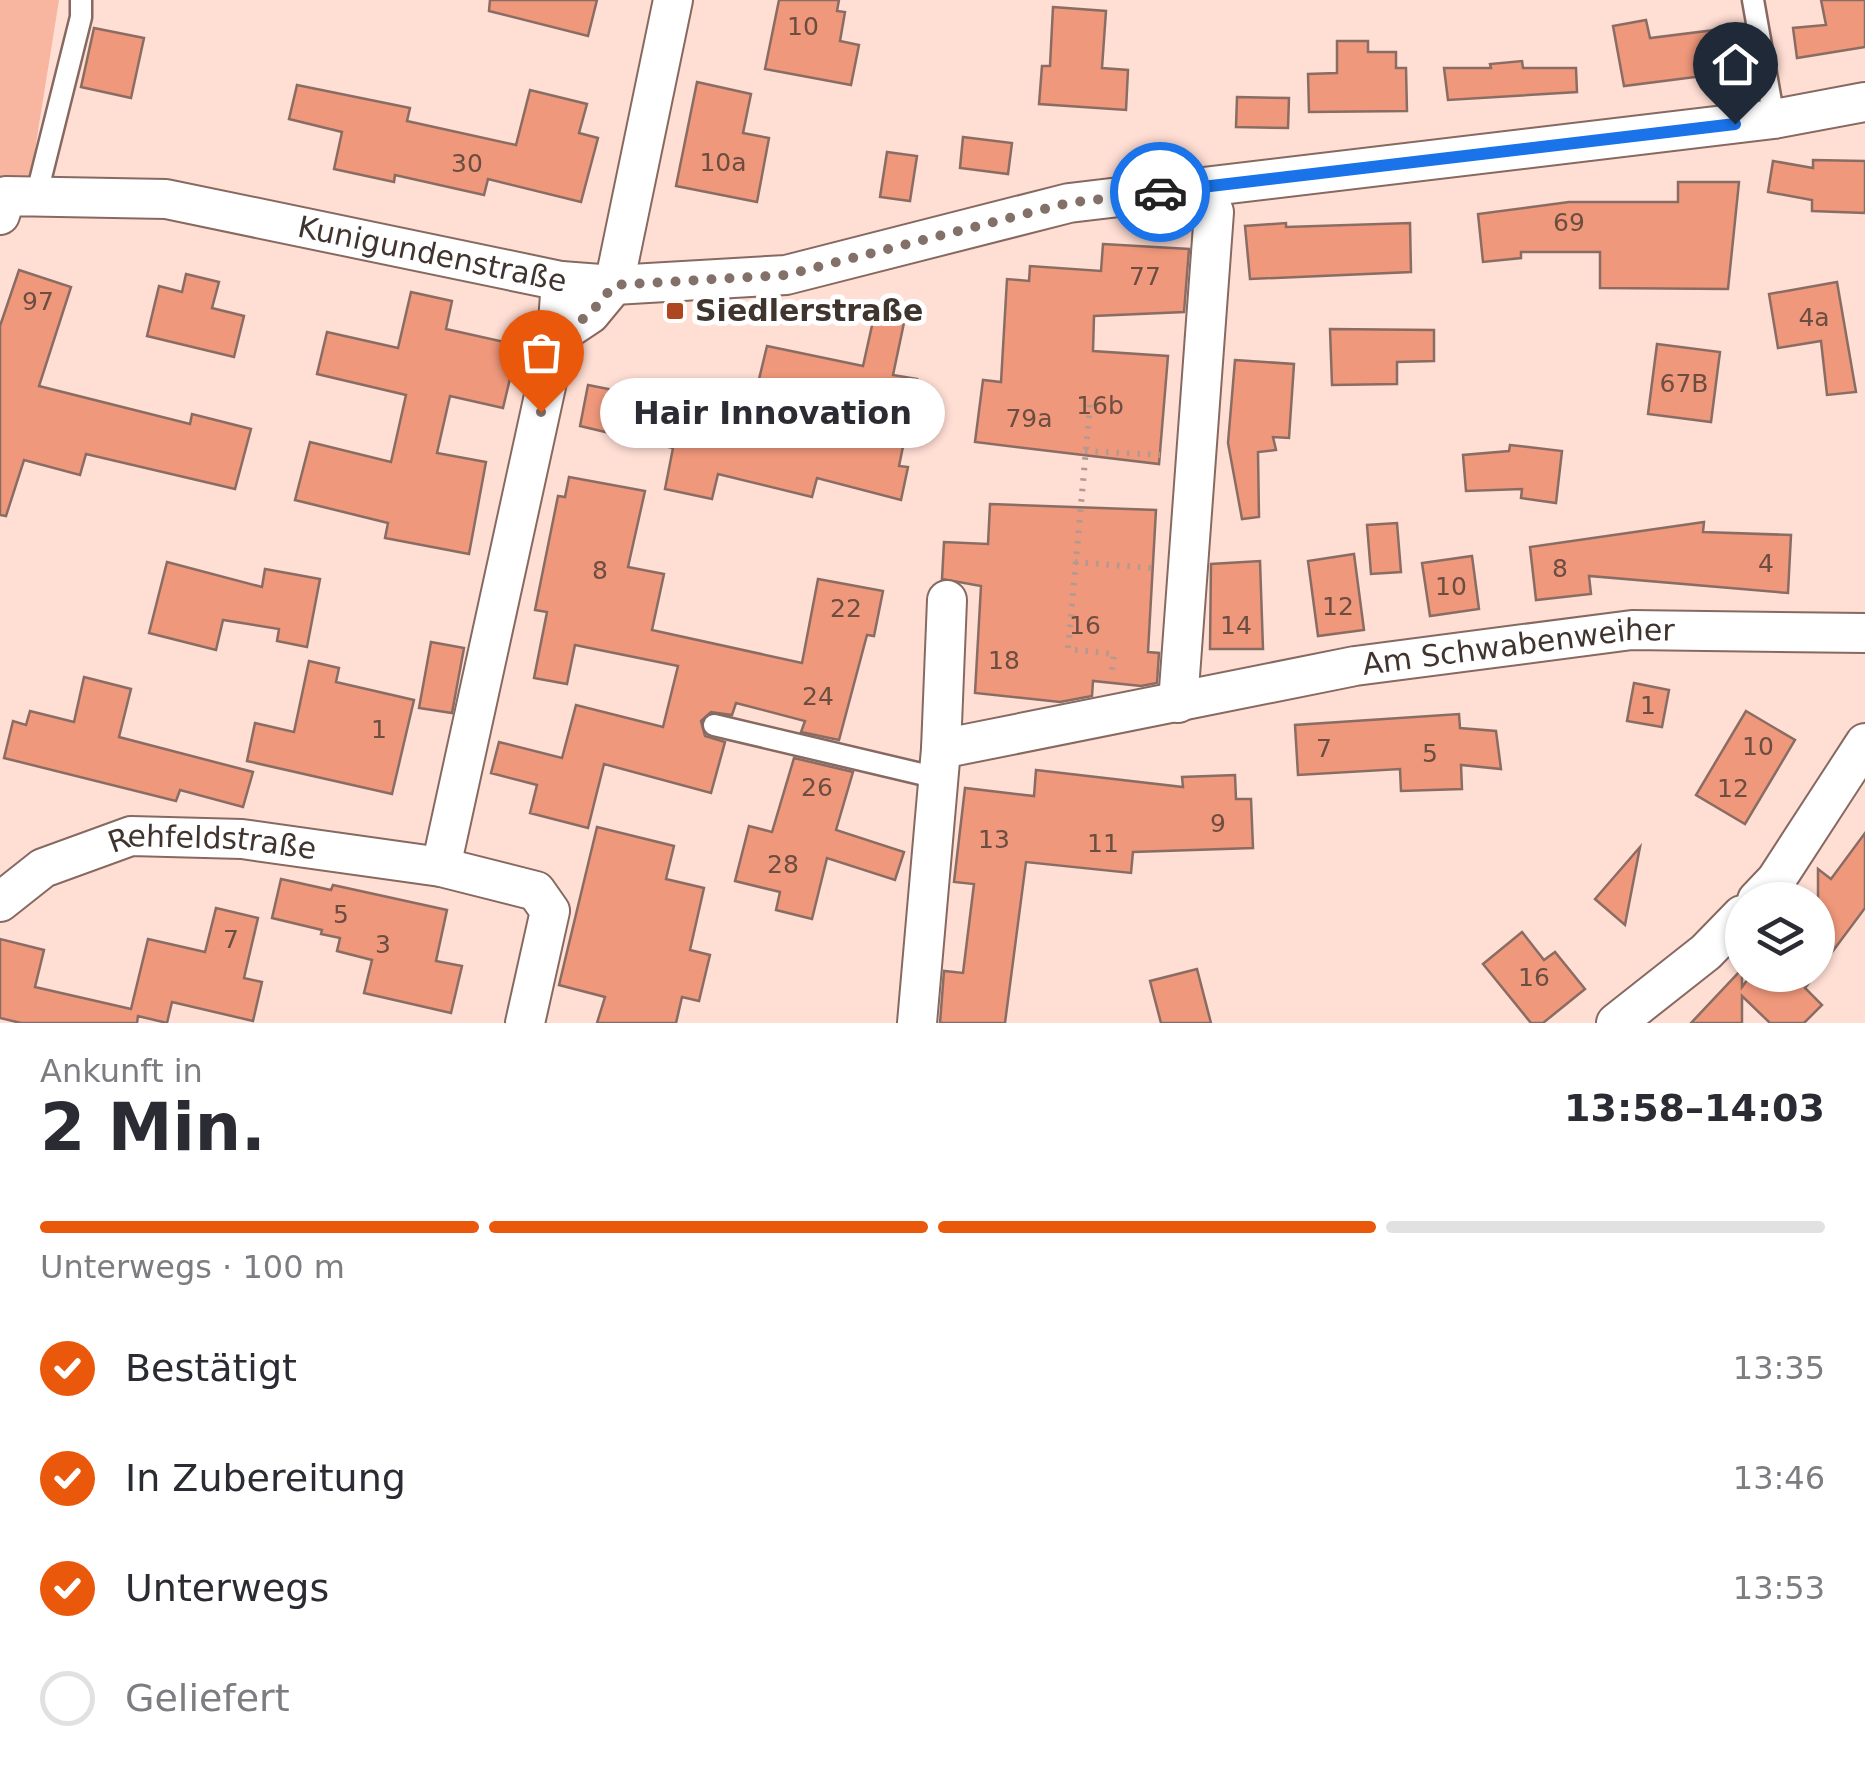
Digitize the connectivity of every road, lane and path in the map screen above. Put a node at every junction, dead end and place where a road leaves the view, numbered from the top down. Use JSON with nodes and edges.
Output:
{"nodes":[{"id":1,"x":81,"y":0,"type":"edge"},
{"id":2,"x":673,"y":0,"type":"edge"},
{"id":3,"x":1753,"y":0,"type":"edge"},
{"id":4,"x":1865,"y":102,"type":"edge"},
{"id":5,"x":1774,"y":119,"type":"junction"},
{"id":6,"x":14,"y":203,"type":"edge"},
{"id":7,"x":1214,"y":212,"type":"dead end"},
{"id":8,"x":561,"y":280,"type":"junction"},
{"id":9,"x":614,"y":285,"type":"junction"},
{"id":10,"x":558,"y":336,"type":"junction"},
{"id":11,"x":1090,"y":406,"type":"dead end"},
{"id":12,"x":1085,"y":451,"type":"junction"},
{"id":13,"x":1196,"y":457,"type":"junction"},
{"id":14,"x":1075,"y":562,"type":"junction"},
{"id":15,"x":1188,"y":572,"type":"junction"},
{"id":16,"x":947,"y":600,"type":"dead end"},
{"id":17,"x":1865,"y":633,"type":"edge"},
{"id":18,"x":1178,"y":703,"type":"junction"},
{"id":19,"x":1108,"y":716,"type":"junction"},
{"id":20,"x":714,"y":725,"type":"dead end"},
{"id":21,"x":1865,"y":744,"type":"edge"},
{"id":22,"x":940,"y":764,"type":"junction"},
{"id":23,"x":441,"y":867,"type":"junction"},
{"id":24,"x":1774,"y":882,"type":"edge"},
{"id":25,"x":0,"y":902,"type":"edge"},
{"id":26,"x":1725,"y":932,"type":"edge"},
{"id":27,"x":525,"y":1023,"type":"edge"},
{"id":28,"x":917,"y":1023,"type":"edge"},
{"id":29,"x":1616,"y":1023,"type":"edge"}],
"edges":[{"from":1,"to":6,"type":"lane"},
{"from":2,"to":9,"type":"street"},
{"from":3,"to":5,"type":"lane"},
{"from":4,"to":5,"type":"street","name":"Kunigundenstraße"},
{"from":5,"to":9,"type":"street","name":"Kunigundenstraße"},
{"from":6,"to":8,"type":"street","name":"Kunigundenstraße"},
{"from":7,"to":13,"type":"street"},
{"from":8,"to":9,"type":"street","name":"Kunigundenstraße"},
{"from":8,"to":10,"type":"street"},
{"from":9,"to":10,"type":"street"},
{"from":10,"to":23,"type":"street"},
{"from":11,"to":12,"type":"path"},
{"from":12,"to":13,"type":"path"},
{"from":12,"to":14,"type":"path"},
{"from":13,"to":15,"type":"street"},
{"from":14,"to":15,"type":"path"},
{"from":14,"to":19,"type":"path"},
{"from":15,"to":18,"type":"street"},
{"from":16,"to":22,"type":"street"},
{"from":17,"to":18,"type":"street","name":"Am Schwabenweiher"},
{"from":18,"to":19,"type":"street","name":"Am Schwabenweiher"},
{"from":19,"to":22,"type":"street","name":"Am Schwabenweiher"},
{"from":20,"to":22,"type":"lane"},
{"from":21,"to":24,"type":"street"},
{"from":22,"to":28,"type":"street"},
{"from":23,"to":25,"type":"street","name":"Rehfeldstraße"},
{"from":23,"to":27,"type":"street","name":"Rehfeldstraße"},
{"from":26,"to":29,"type":"street"}]}
